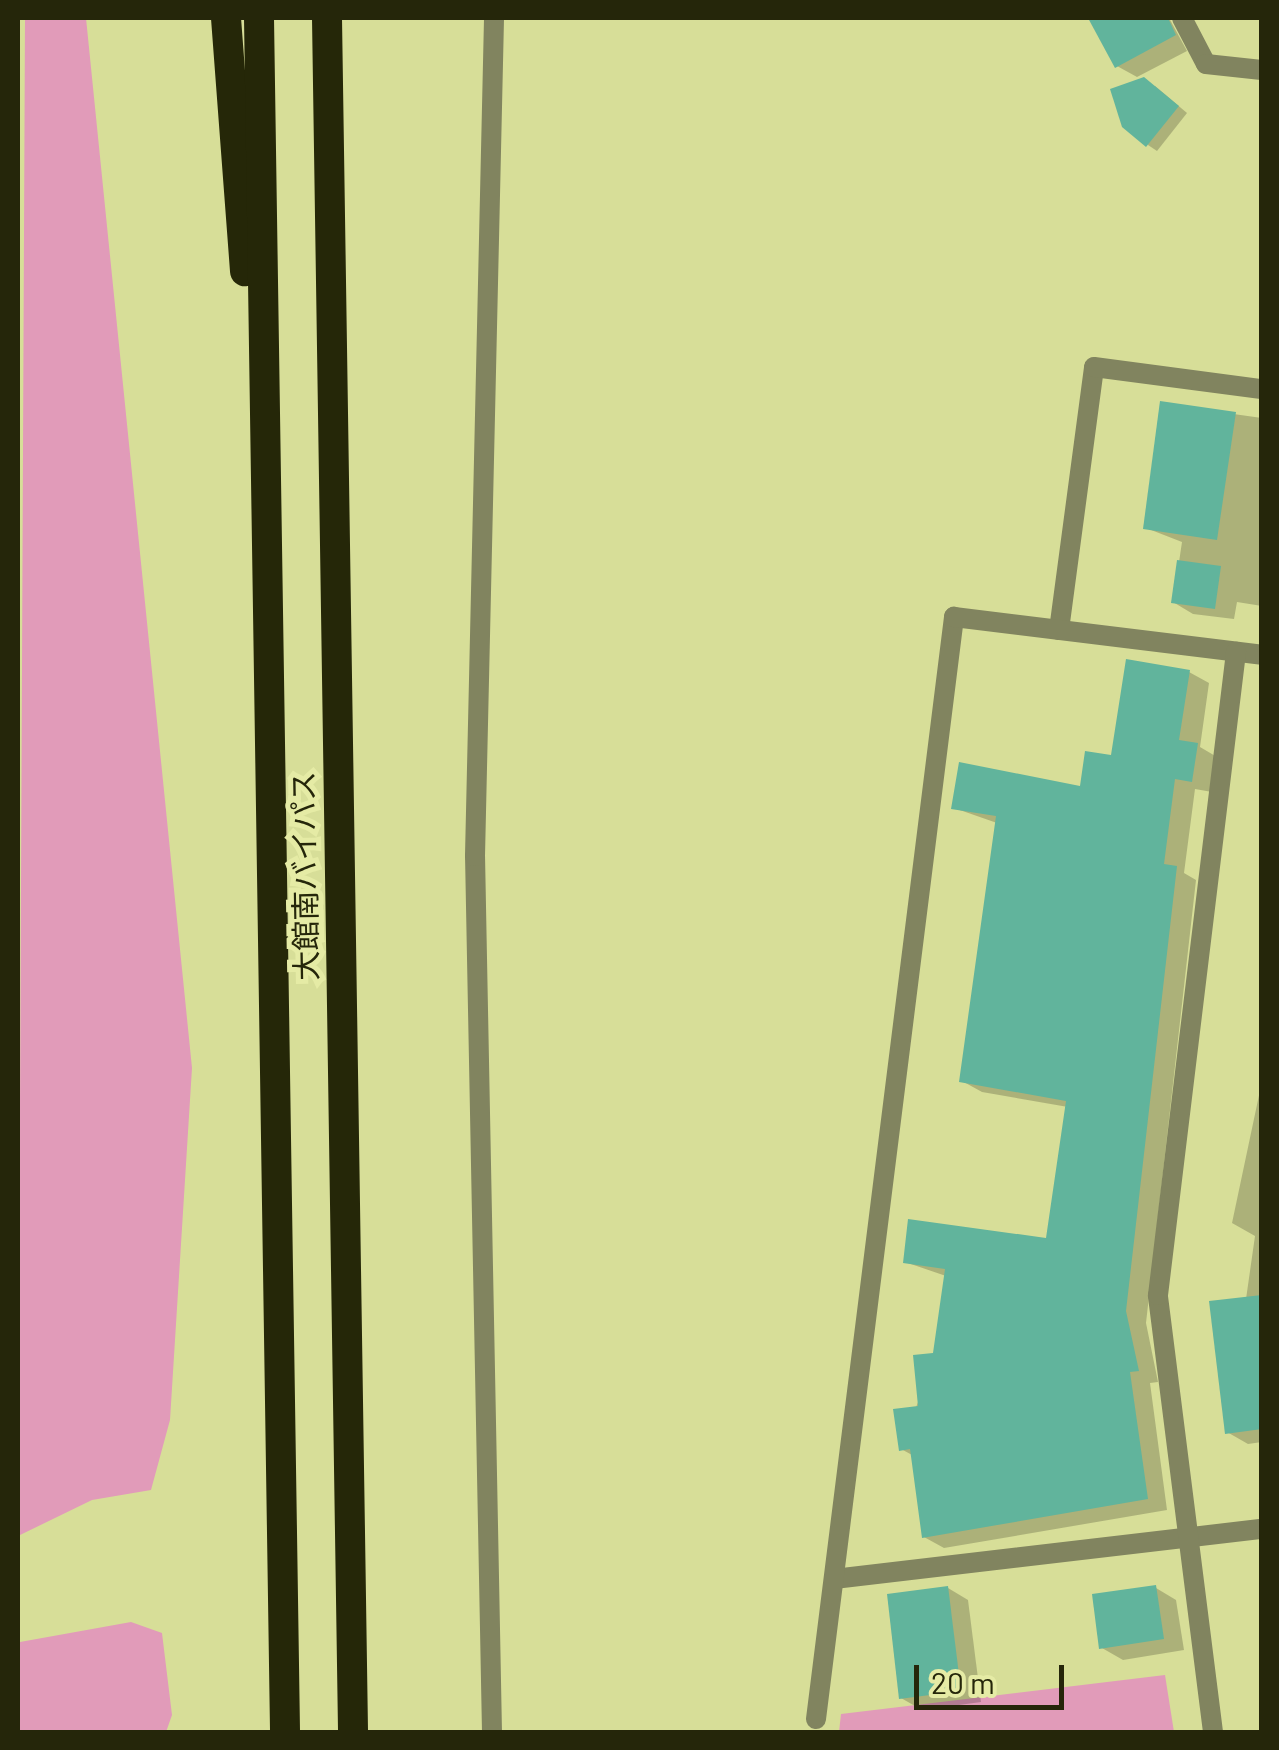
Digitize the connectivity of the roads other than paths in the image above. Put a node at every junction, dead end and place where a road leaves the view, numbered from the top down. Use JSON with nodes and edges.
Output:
{"nodes":[{"id":1,"x":226,"y":18,"type":"edge"},
{"id":2,"x":259,"y":18,"type":"edge"},
{"id":3,"x":327,"y":18,"type":"edge"},
{"id":4,"x":348,"y":18,"type":"edge"},
{"id":5,"x":494,"y":18,"type":"edge"},
{"id":6,"x":1182,"y":18,"type":"edge"},
{"id":7,"x":1262,"y":70,"type":"edge"},
{"id":8,"x":1262,"y":389,"type":"edge"},
{"id":9,"x":269,"y":568,"type":"junction"},
{"id":10,"x":334,"y":569,"type":"junction"},
{"id":11,"x":1059,"y":630,"type":"junction"},
{"id":12,"x":1236,"y":652,"type":"junction"},
{"id":13,"x":1262,"y":655,"type":"edge"},
{"id":14,"x":1262,"y":1529,"type":"edge"},
{"id":15,"x":1189,"y":1537,"type":"junction"},
{"id":16,"x":834,"y":1579,"type":"junction"},
{"id":17,"x":816,"y":1719,"type":"dead end"},
{"id":18,"x":285,"y":1732,"type":"edge"},
{"id":19,"x":353,"y":1732,"type":"edge"},
{"id":20,"x":492,"y":1732,"type":"edge"},
{"id":21,"x":1213,"y":1732,"type":"edge"}],
"edges":[{"from":1,"to":9,"type":"highway"},
{"from":2,"to":9,"type":"highway","name":"大館南バイパス"},
{"from":3,"to":10,"type":"highway","name":"大館南バイパス"},
{"from":4,"to":10,"type":"highway"},
{"from":5,"to":20,"type":"street"},
{"from":6,"to":7,"type":"street"},
{"from":8,"to":11,"type":"street"},
{"from":9,"to":18,"type":"highway","name":"大館南バイパス"},
{"from":10,"to":19,"type":"highway","name":"大館南バイパス"},
{"from":11,"to":12,"type":"street"},
{"from":11,"to":16,"type":"street"},
{"from":12,"to":13,"type":"street"},
{"from":12,"to":15,"type":"street"},
{"from":14,"to":15,"type":"street"},
{"from":15,"to":16,"type":"street"},
{"from":15,"to":21,"type":"street"},
{"from":16,"to":17,"type":"street"}]}
